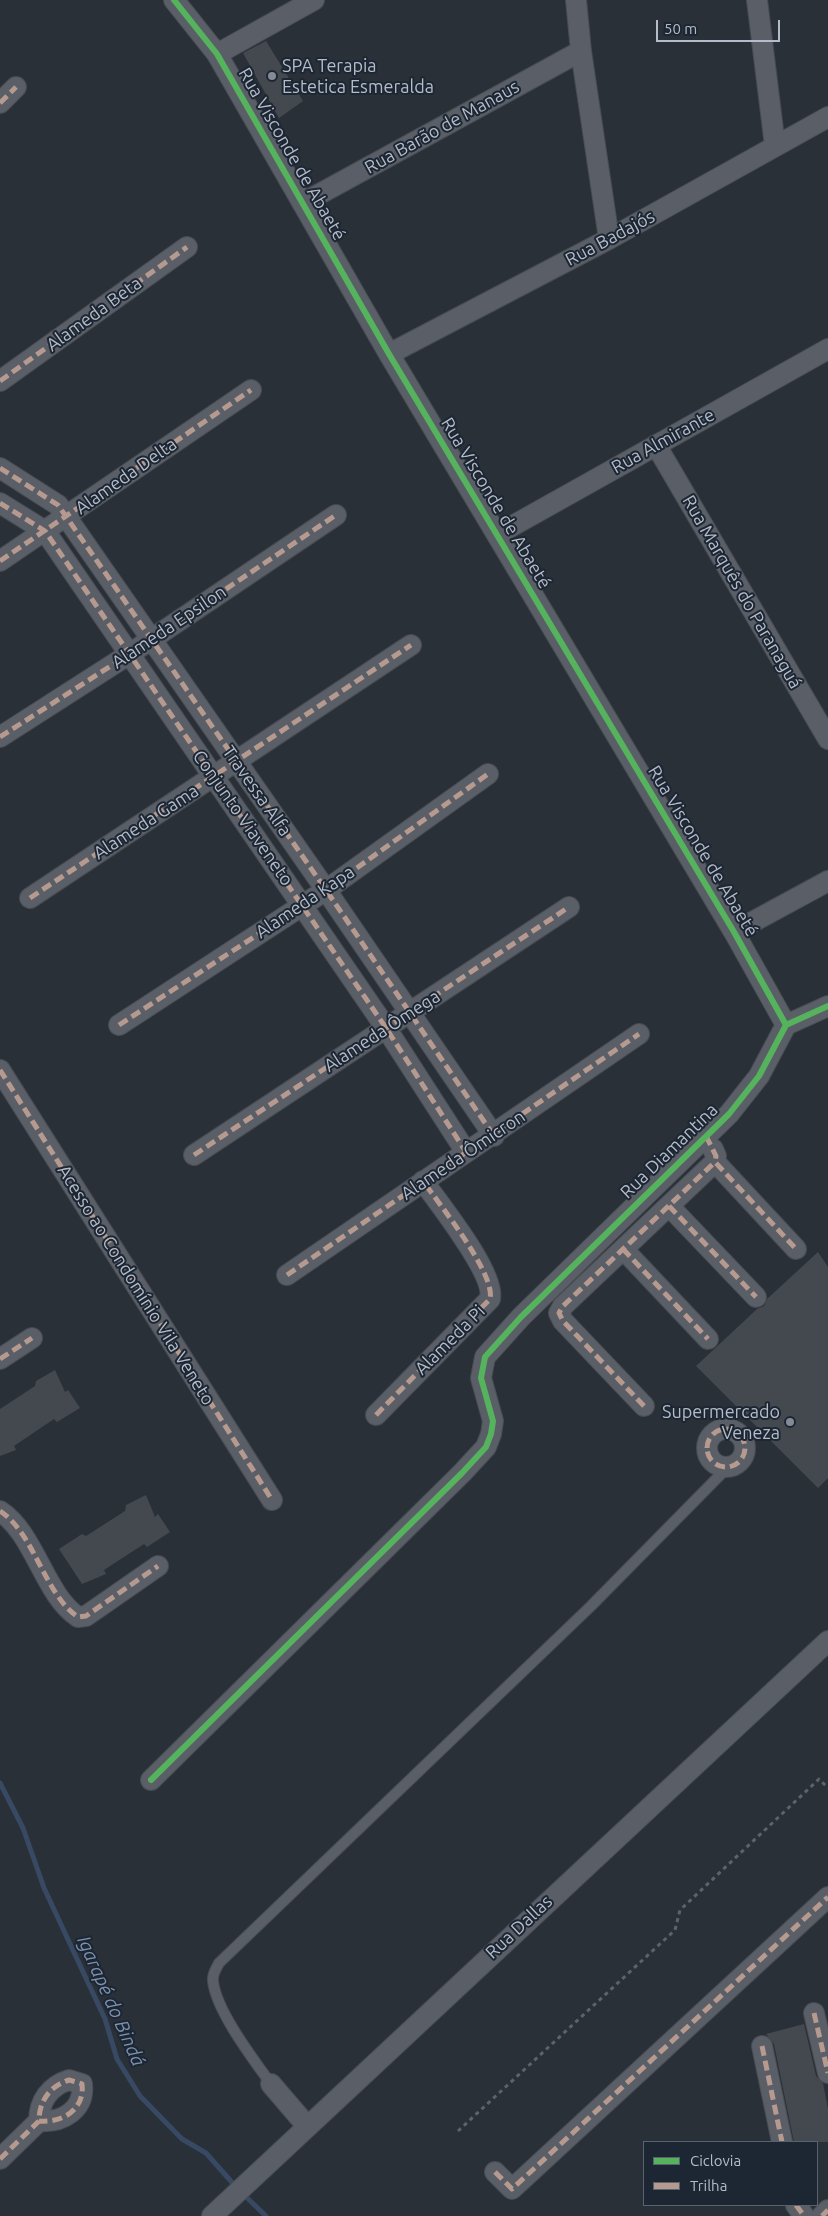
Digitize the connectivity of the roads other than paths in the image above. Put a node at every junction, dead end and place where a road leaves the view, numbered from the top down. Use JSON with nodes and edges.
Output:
{"nodes":[{"id":1,"x":174,"y":0,"type":"edge"},
{"id":2,"x":314,"y":0,"type":"edge"},
{"id":3,"x":576,"y":0,"type":"edge"},
{"id":4,"x":757,"y":0,"type":"edge"},
{"id":5,"x":581,"y":51,"type":"junction"},
{"id":6,"x":217,"y":54,"type":"junction"},
{"id":7,"x":16,"y":87,"type":"dead end"},
{"id":8,"x":0,"y":103,"type":"edge"},
{"id":9,"x":828,"y":116,"type":"edge"},
{"id":10,"x":775,"y":146,"type":"junction"},
{"id":11,"x":303,"y":203,"type":"junction"},
{"id":12,"x":609,"y":239,"type":"junction"},
{"id":13,"x":187,"y":247,"type":"dead end"},
{"id":14,"x":828,"y":350,"type":"edge"},
{"id":15,"x":389,"y":354,"type":"junction"},
{"id":16,"x":0,"y":381,"type":"edge"},
{"id":17,"x":251,"y":390,"type":"dead end"},
{"id":18,"x":656,"y":445,"type":"junction"},
{"id":19,"x":0,"y":468,"type":"edge"},
{"id":20,"x":0,"y":503,"type":"edge"},
{"id":21,"x":336,"y":515,"type":"dead end"},
{"id":22,"x":67,"y":516,"type":"junction"},
{"id":23,"x":46,"y":531,"type":"junction"},
{"id":24,"x":498,"y":534,"type":"junction"},
{"id":25,"x":0,"y":561,"type":"edge"},
{"id":26,"x":152,"y":639,"type":"junction"},
{"id":27,"x":411,"y":646,"type":"dead end"},
{"id":28,"x":131,"y":653,"type":"junction"},
{"id":29,"x":0,"y":738,"type":"edge"},
{"id":30,"x":828,"y":739,"type":"edge"},
{"id":31,"x":237,"y":763,"type":"junction"},
{"id":32,"x":488,"y":774,"type":"dead end"},
{"id":33,"x":214,"y":778,"type":"junction"},
{"id":34,"x":828,"y":881,"type":"edge"},
{"id":35,"x":326,"y":890,"type":"junction"},
{"id":36,"x":30,"y":898,"type":"dead end"},
{"id":37,"x":302,"y":905,"type":"junction"},
{"id":38,"x":569,"y":907,"type":"dead end"},
{"id":39,"x":734,"y":932,"type":"junction"},
{"id":40,"x":828,"y":1006,"type":"edge"},
{"id":41,"x":410,"y":1012,"type":"junction"},
{"id":42,"x":786,"y":1025,"type":"junction"},
{"id":43,"x":119,"y":1026,"type":"dead end"},
{"id":44,"x":386,"y":1028,"type":"junction"},
{"id":45,"x":639,"y":1034,"type":"dead end"},
{"id":46,"x":0,"y":1070,"type":"edge"},
{"id":47,"x":494,"y":1136,"type":"junction"},
{"id":48,"x":706,"y":1136,"type":"junction"},
{"id":49,"x":466,"y":1152,"type":"junction"},
{"id":50,"x":194,"y":1155,"type":"dead end"},
{"id":51,"x":715,"y":1162,"type":"junction"},
{"id":52,"x":423,"y":1181,"type":"junction"},
{"id":53,"x":668,"y":1206,"type":"junction"},
{"id":54,"x":623,"y":1249,"type":"junction"},
{"id":55,"x":796,"y":1249,"type":"dead end"},
{"id":56,"x":287,"y":1275,"type":"dead end"},
{"id":57,"x":756,"y":1297,"type":"dead end"},
{"id":58,"x":32,"y":1338,"type":"dead end"},
{"id":59,"x":708,"y":1339,"type":"dead end"},
{"id":60,"x":0,"y":1359,"type":"edge"},
{"id":61,"x":644,"y":1406,"type":"dead end"},
{"id":62,"x":376,"y":1415,"type":"dead end"},
{"id":63,"x":728,"y":1467,"type":"dead end"},
{"id":64,"x":272,"y":1500,"type":"dead end"},
{"id":65,"x":0,"y":1511,"type":"edge"},
{"id":66,"x":158,"y":1566,"type":"dead end"},
{"id":67,"x":828,"y":1641,"type":"edge"},
{"id":68,"x":151,"y":1780,"type":"dead end"},
{"id":69,"x":828,"y":1897,"type":"edge"},
{"id":70,"x":814,"y":2013,"type":"dead end"},
{"id":71,"x":762,"y":2046,"type":"dead end"},
{"id":72,"x":828,"y":2073,"type":"edge"},
{"id":73,"x":271,"y":2084,"type":"joint"},
{"id":74,"x":39,"y":2121,"type":"dead end"},
{"id":75,"x":308,"y":2126,"type":"junction"},
{"id":76,"x":782,"y":2141,"type":"edge"},
{"id":77,"x":0,"y":2159,"type":"edge"},
{"id":78,"x":495,"y":2172,"type":"dead end"},
{"id":79,"x":828,"y":2210,"type":"edge"},
{"id":80,"x":212,"y":2216,"type":"edge"},
{"id":81,"x":822,"y":2216,"type":"edge"}],
"edges":[{"from":1,"to":6,"type":"street","name":"Rua Visconde de Abaeté"},
{"from":2,"to":6,"type":"street"},
{"from":3,"to":5,"type":"street"},
{"from":4,"to":10,"type":"street"},
{"from":5,"to":11,"type":"street","name":"Rua Barão de Manaus"},
{"from":5,"to":12,"type":"street"},
{"from":6,"to":11,"type":"street","name":"Rua Visconde de Abaeté"},
{"from":7,"to":8,"type":"street"},
{"from":9,"to":10,"type":"street","name":"Rua Badajós"},
{"from":10,"to":12,"type":"street","name":"Rua Badajós"},
{"from":11,"to":15,"type":"street","name":"Rua Visconde de Abaeté"},
{"from":12,"to":15,"type":"street","name":"Rua Badajós"},
{"from":13,"to":16,"type":"street","name":"Alameda Beta"},
{"from":14,"to":18,"type":"street","name":"Rua Almirante"},
{"from":15,"to":24,"type":"street","name":"Rua Visconde de Abaeté"},
{"from":17,"to":22,"type":"street","name":"Alameda Delta"},
{"from":18,"to":24,"type":"street","name":"Rua Almirante"},
{"from":18,"to":30,"type":"street","name":"Rua Marquês do Paranaguá"},
{"from":19,"to":22,"type":"street","name":"Travessa Alfa"},
{"from":20,"to":23,"type":"street","name":"Conjunto Viaveneto"},
{"from":21,"to":26,"type":"street","name":"Alameda Epsilon"},
{"from":22,"to":23,"type":"street","name":"Alameda Delta"},
{"from":22,"to":26,"type":"street","name":"Travessa Alfa"},
{"from":23,"to":25,"type":"street","name":"Alameda Delta"},
{"from":23,"to":28,"type":"street","name":"Conjunto Viaveneto"},
{"from":24,"to":39,"type":"street","name":"Rua Visconde de Abaeté"},
{"from":26,"to":28,"type":"street","name":"Alameda Epsilon"},
{"from":26,"to":31,"type":"street","name":"Travessa Alfa"},
{"from":27,"to":31,"type":"street","name":"Alameda Gama"},
{"from":28,"to":29,"type":"street","name":"Alameda Epsilon"},
{"from":28,"to":33,"type":"street","name":"Conjunto Viaveneto"},
{"from":31,"to":33,"type":"street","name":"Alameda Gama"},
{"from":31,"to":35,"type":"street","name":"Travessa Alfa"},
{"from":32,"to":35,"type":"street","name":"Alameda Kapa"},
{"from":33,"to":36,"type":"street","name":"Alameda Gama"},
{"from":33,"to":37,"type":"street","name":"Conjunto Viaveneto"},
{"from":34,"to":39,"type":"street"},
{"from":35,"to":37,"type":"street","name":"Alameda Kapa"},
{"from":35,"to":41,"type":"street","name":"Travessa Alfa"},
{"from":37,"to":43,"type":"street","name":"Alameda Kapa"},
{"from":37,"to":44,"type":"street","name":"Conjunto Viaveneto"},
{"from":38,"to":41,"type":"street","name":"Alameda Ômega"},
{"from":39,"to":42,"type":"street","name":"Rua Visconde de Abaeté"},
{"from":40,"to":42,"type":"street"},
{"from":41,"to":44,"type":"street","name":"Alameda Ômega"},
{"from":41,"to":47,"type":"street","name":"Travessa Alfa"},
{"from":42,"to":48,"type":"street","name":"Rua Diamantina"},
{"from":44,"to":49,"type":"street","name":"Conjunto Viaveneto"},
{"from":44,"to":50,"type":"street","name":"Alameda Ômega"},
{"from":45,"to":47,"type":"street","name":"Alameda Ômicron"},
{"from":46,"to":64,"type":"street","name":"Acesso ao Condomínio Vila Veneto"},
{"from":47,"to":49,"type":"street","name":"Alameda Ômicron"},
{"from":48,"to":51,"type":"street"},
{"from":48,"to":68,"type":"street","name":"Rua Diamantina"},
{"from":49,"to":52,"type":"street","name":"Alameda Ômicron"},
{"from":51,"to":53,"type":"street"},
{"from":51,"to":55,"type":"street"},
{"from":52,"to":56,"type":"street","name":"Alameda Ômicron"},
{"from":52,"to":62,"type":"street","name":"Alameda Pi"},
{"from":53,"to":54,"type":"street"},
{"from":53,"to":57,"type":"street"},
{"from":54,"to":59,"type":"street"},
{"from":54,"to":61,"type":"street"},
{"from":58,"to":60,"type":"street"},
{"from":63,"to":73,"type":"lane"},
{"from":65,"to":66,"type":"street"},
{"from":67,"to":75,"type":"street","name":"Rua Dallas"},
{"from":69,"to":78,"type":"street"},
{"from":70,"to":72,"type":"street"},
{"from":71,"to":76,"type":"street"},
{"from":73,"to":75,"type":"street"},
{"from":74,"to":77,"type":"street"},
{"from":75,"to":80,"type":"street","name":"Rua Dallas"},
{"from":79,"to":81,"type":"street"}]}
